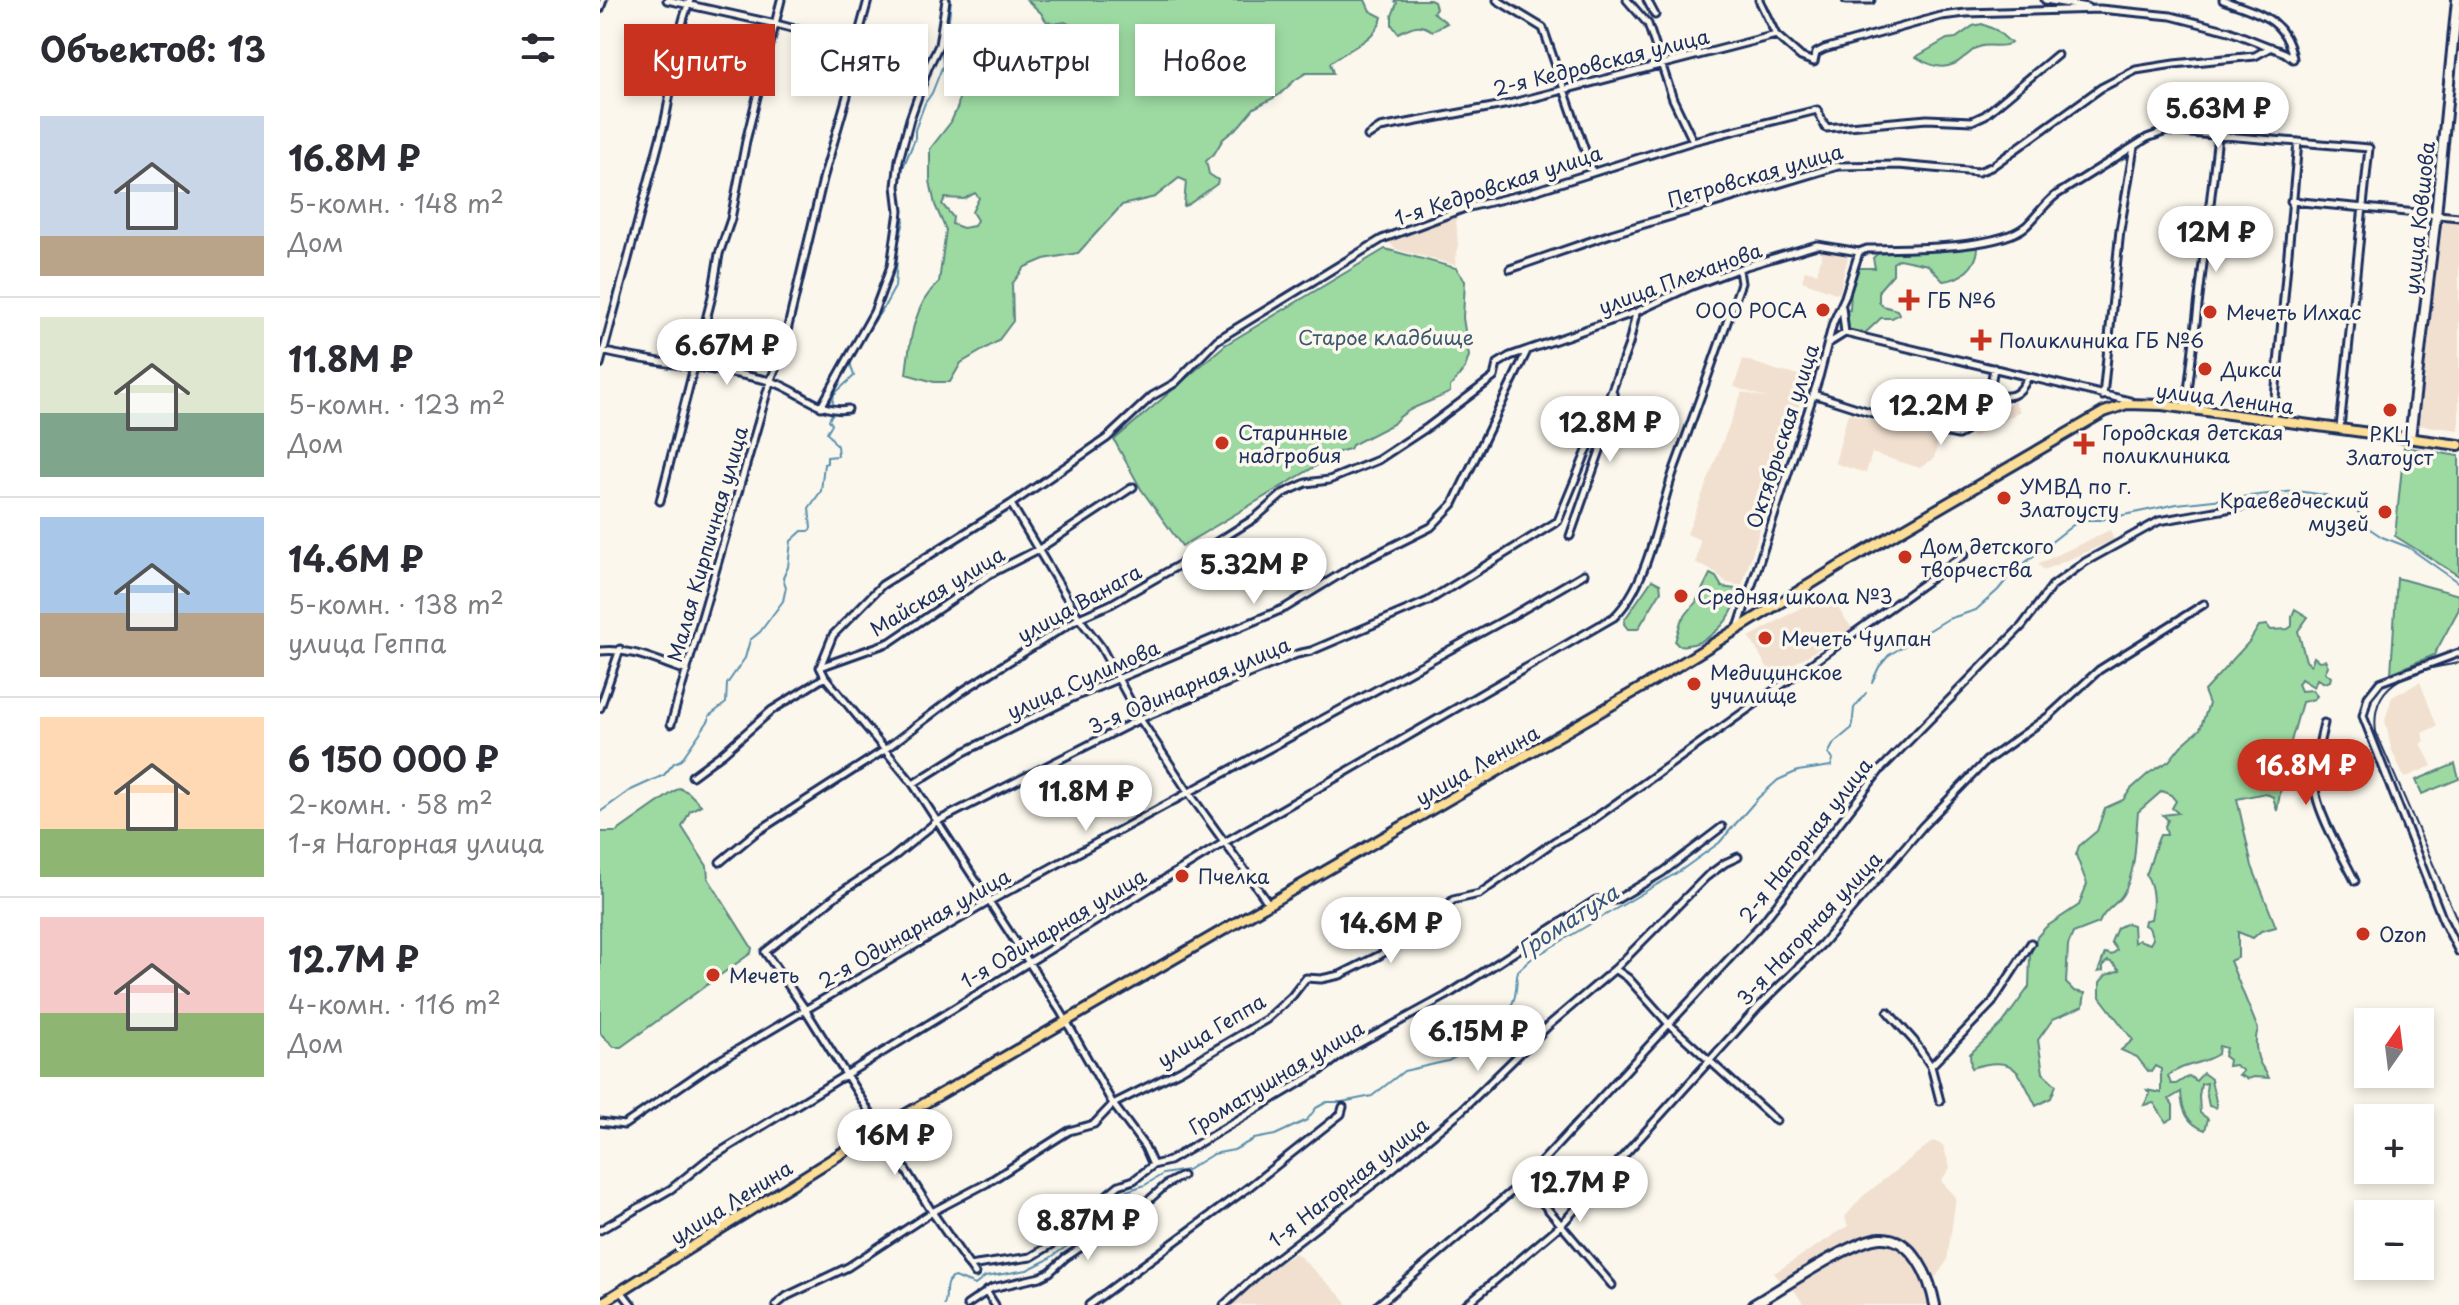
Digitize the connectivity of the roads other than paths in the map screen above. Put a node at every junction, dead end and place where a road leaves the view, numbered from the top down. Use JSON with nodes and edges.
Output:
{"nodes":[{"id":1,"x":603,"y":0,"type":"edge"},
{"id":2,"x":667,"y":0,"type":"edge"},
{"id":3,"x":781,"y":0,"type":"edge"},
{"id":4,"x":868,"y":0,"type":"edge"},
{"id":5,"x":946,"y":0,"type":"edge"},
{"id":6,"x":1497,"y":0,"type":"edge"},
{"id":7,"x":1627,"y":0,"type":"edge"},
{"id":8,"x":1647,"y":0,"type":"edge"},
{"id":9,"x":1759,"y":0,"type":"edge"},
{"id":10,"x":1846,"y":0,"type":"edge"},
{"id":11,"x":1871,"y":0,"type":"edge"},
{"id":12,"x":2045,"y":0,"type":"edge"},
{"id":13,"x":2223,"y":0,"type":"edge"},
{"id":14,"x":2457,"y":0,"type":"edge"},
{"id":15,"x":689,"y":2,"type":"edge"},
{"id":16,"x":600,"y":9,"type":"edge"},
{"id":17,"x":2100,"y":9,"type":"junction"},
{"id":18,"x":1655,"y":15,"type":"dead end"},
{"id":19,"x":776,"y":24,"type":"junction"},
{"id":20,"x":861,"y":24,"type":"edge"},
{"id":21,"x":791,"y":28,"type":"edge"},
{"id":22,"x":1776,"y":35,"type":"junction"},
{"id":23,"x":2271,"y":47,"type":"junction"},
{"id":24,"x":2057,"y":55,"type":"dead end"},
{"id":25,"x":1663,"y":66,"type":"junction"},
{"id":26,"x":928,"y":68,"type":"edge"},
{"id":27,"x":1565,"y":88,"type":"junction"},
{"id":28,"x":847,"y":96,"type":"edge"},
{"id":29,"x":919,"y":96,"type":"edge"},
{"id":30,"x":2218,"y":135,"type":"junction"},
{"id":31,"x":1368,"y":136,"type":"dead end"},
{"id":32,"x":1693,"y":141,"type":"junction"},
{"id":33,"x":2298,"y":142,"type":"junction"},
{"id":34,"x":2134,"y":146,"type":"junction"},
{"id":35,"x":1592,"y":171,"type":"junction"},
{"id":36,"x":2291,"y":201,"type":"junction"},
{"id":37,"x":2363,"y":208,"type":"junction"},
{"id":38,"x":2436,"y":215,"type":"junction"},
{"id":39,"x":2459,"y":217,"type":"edge"},
{"id":40,"x":1859,"y":252,"type":"junction"},
{"id":41,"x":1510,"y":269,"type":"dead end"},
{"id":42,"x":1739,"y":270,"type":"junction"},
{"id":43,"x":1842,"y":305,"type":"junction"},
{"id":44,"x":1636,"y":312,"type":"junction"},
{"id":45,"x":1845,"y":333,"type":"junction"},
{"id":46,"x":1828,"y":343,"type":"junction"},
{"id":47,"x":1528,"y":350,"type":"junction"},
{"id":48,"x":602,"y":351,"type":"edge"},
{"id":49,"x":600,"y":364,"type":"edge"},
{"id":50,"x":1497,"y":364,"type":"joint"},
{"id":51,"x":693,"y":365,"type":"junction"},
{"id":52,"x":1994,"y":368,"type":"junction"},
{"id":53,"x":2028,"y":377,"type":"junction"},
{"id":54,"x":770,"y":382,"type":"junction"},
{"id":55,"x":1612,"y":390,"type":"junction"},
{"id":56,"x":1813,"y":394,"type":"junction"},
{"id":57,"x":1989,"y":395,"type":"junction"},
{"id":58,"x":2103,"y":396,"type":"junction"},
{"id":59,"x":2143,"y":404,"type":"junction"},
{"id":60,"x":821,"y":407,"type":"junction"},
{"id":61,"x":848,"y":409,"type":"dead end"},
{"id":62,"x":2186,"y":409,"type":"junction"},
{"id":63,"x":2273,"y":420,"type":"junction"},
{"id":64,"x":2340,"y":429,"type":"junction"},
{"id":65,"x":2410,"y":438,"type":"junction"},
{"id":66,"x":2457,"y":445,"type":"edge"},
{"id":67,"x":1133,"y":487,"type":"dead end"},
{"id":68,"x":660,"y":501,"type":"dead end"},
{"id":69,"x":2312,"y":501,"type":"dead end"},
{"id":70,"x":1011,"y":504,"type":"junction"},
{"id":71,"x":1570,"y":536,"type":"dead end"},
{"id":72,"x":1039,"y":549,"type":"junction"},
{"id":73,"x":1965,"y":554,"type":"dead end"},
{"id":74,"x":1584,"y":574,"type":"dead end"},
{"id":75,"x":2204,"y":604,"type":"dead end"},
{"id":76,"x":1079,"y":618,"type":"junction"},
{"id":77,"x":1738,"y":631,"type":"junction"},
{"id":78,"x":620,"y":649,"type":"junction"},
{"id":79,"x":600,"y":651,"type":"edge"},
{"id":80,"x":2459,"y":653,"type":"edge"},
{"id":81,"x":820,"y":667,"type":"junction"},
{"id":82,"x":687,"y":671,"type":"junction"},
{"id":83,"x":825,"y":677,"type":"junction"},
{"id":84,"x":1116,"y":679,"type":"junction"},
{"id":85,"x":600,"y":708,"type":"edge"},
{"id":86,"x":1140,"y":719,"type":"junction"},
{"id":87,"x":2324,"y":723,"type":"dead end"},
{"id":88,"x":671,"y":724,"type":"dead end"},
{"id":89,"x":883,"y":751,"type":"junction"},
{"id":90,"x":692,"y":776,"type":"dead end"},
{"id":91,"x":913,"y":784,"type":"junction"},
{"id":92,"x":1189,"y":793,"type":"junction"},
{"id":93,"x":936,"y":822,"type":"junction"},
{"id":94,"x":1722,"y":827,"type":"dead end"},
{"id":95,"x":1225,"y":842,"type":"junction"},
{"id":96,"x":1738,"y":857,"type":"dead end"},
{"id":97,"x":720,"y":862,"type":"dead end"},
{"id":98,"x":2355,"y":881,"type":"dead end"},
{"id":99,"x":990,"y":901,"type":"junction"},
{"id":100,"x":1270,"y":904,"type":"junction"},
{"id":101,"x":2031,"y":943,"type":"dead end"},
{"id":102,"x":2459,"y":952,"type":"edge"},
{"id":103,"x":1027,"y":962,"type":"junction"},
{"id":104,"x":1615,"y":969,"type":"junction"},
{"id":105,"x":805,"y":1009,"type":"junction"},
{"id":106,"x":1888,"y":1012,"type":"dead end"},
{"id":107,"x":1066,"y":1020,"type":"junction"},
{"id":108,"x":1668,"y":1023,"type":"junction"},
{"id":109,"x":1710,"y":1059,"type":"junction"},
{"id":110,"x":1931,"y":1066,"type":"junction"},
{"id":111,"x":846,"y":1075,"type":"junction"},
{"id":112,"x":1940,"y":1101,"type":"dead end"},
{"id":113,"x":1113,"y":1104,"type":"junction"},
{"id":114,"x":1343,"y":1107,"type":"dead end"},
{"id":115,"x":1776,"y":1121,"type":"dead end"},
{"id":116,"x":600,"y":1122,"type":"edge"},
{"id":117,"x":882,"y":1128,"type":"junction"},
{"id":118,"x":1153,"y":1165,"type":"junction"},
{"id":119,"x":1182,"y":1176,"type":"dead end"},
{"id":120,"x":1524,"y":1181,"type":"junction"},
{"id":121,"x":932,"y":1212,"type":"junction"},
{"id":122,"x":1562,"y":1224,"type":"junction"},
{"id":123,"x":600,"y":1230,"type":"edge"},
{"id":124,"x":968,"y":1267,"type":"junction"},
{"id":125,"x":975,"y":1274,"type":"dead end"},
{"id":126,"x":1612,"y":1285,"type":"dead end"},
{"id":127,"x":621,"y":1291,"type":"junction"},
{"id":128,"x":986,"y":1291,"type":"junction"},
{"id":129,"x":600,"y":1304,"type":"edge"},
{"id":130,"x":632,"y":1305,"type":"edge"},
{"id":131,"x":776,"y":1305,"type":"edge"},
{"id":132,"x":967,"y":1305,"type":"edge"},
{"id":133,"x":995,"y":1305,"type":"edge"},
{"id":134,"x":1089,"y":1305,"type":"edge"},
{"id":135,"x":1224,"y":1305,"type":"edge"},
{"id":136,"x":1378,"y":1305,"type":"edge"},
{"id":137,"x":1466,"y":1305,"type":"edge"},
{"id":138,"x":1753,"y":1305,"type":"edge"},
{"id":139,"x":1935,"y":1305,"type":"edge"}],
"edges":[{"from":1,"to":16,"type":"street"},
{"from":2,"to":15,"type":"street"},
{"from":3,"to":19,"type":"street"},
{"from":4,"to":20,"type":"street","name":"Малая Кирпичная улица"},
{"from":5,"to":26,"type":"street"},
{"from":6,"to":27,"type":"street"},
{"from":7,"to":25,"type":"street"},
{"from":8,"to":18,"type":"street"},
{"from":9,"to":22,"type":"street"},
{"from":10,"to":11,"type":"street"},
{"from":12,"to":17,"type":"street"},
{"from":13,"to":23,"type":"street"},
{"from":14,"to":38,"type":"main road","name":"улица Ковшова"},
{"from":15,"to":19,"type":"street"},
{"from":15,"to":48,"type":"street"},
{"from":17,"to":22,"type":"street"},
{"from":17,"to":23,"type":"street"},
{"from":19,"to":21,"type":"street"},
{"from":19,"to":51,"type":"street"},
{"from":22,"to":25,"type":"street","name":"2-я Кедровская улица"},
{"from":23,"to":41,"type":"street","name":"Петровская улица"},
{"from":24,"to":32,"type":"street","name":"1-я Кедровская улица"},
{"from":25,"to":27,"type":"street","name":"2-я Кедровская улица"},
{"from":25,"to":32,"type":"street"},
{"from":27,"to":31,"type":"street","name":"2-я Кедровская улица"},
{"from":27,"to":35,"type":"street"},
{"from":28,"to":54,"type":"street","name":"Малая Кирпичная улица"},
{"from":29,"to":60,"type":"street"},
{"from":30,"to":33,"type":"street","name":"улица Плеханова"},
{"from":30,"to":34,"type":"street","name":"улица Плеханова"},
{"from":30,"to":62,"type":"street"},
{"from":32,"to":35,"type":"street","name":"1-я Кедровская улица"},
{"from":33,"to":36,"type":"street"},
{"from":33,"to":37,"type":"street","name":"улица Плеханова"},
{"from":34,"to":40,"type":"street","name":"улица Плеханова"},
{"from":34,"to":58,"type":"street"},
{"from":35,"to":70,"type":"street","name":"1-я Кедровская улица"},
{"from":36,"to":37,"type":"street"},
{"from":36,"to":63,"type":"street"},
{"from":37,"to":38,"type":"street"},
{"from":37,"to":64,"type":"street"},
{"from":38,"to":39,"type":"street"},
{"from":38,"to":65,"type":"main road","name":"улица Ковшова"},
{"from":40,"to":42,"type":"street","name":"улица Плеханова"},
{"from":40,"to":43,"type":"street","name":"Октябрьская улица"},
{"from":42,"to":44,"type":"street","name":"улица Плеханова"},
{"from":42,"to":95,"type":"street","name":"1-я Одинарная улица"},
{"from":43,"to":45,"type":"street"},
{"from":43,"to":46,"type":"street","name":"Октябрьская улица"},
{"from":44,"to":47,"type":"street","name":"улица Плеханова"},
{"from":44,"to":55,"type":"street"},
{"from":45,"to":46,"type":"street"},
{"from":45,"to":52,"type":"street"},
{"from":46,"to":56,"type":"street","name":"Октябрьская улица"},
{"from":47,"to":50,"type":"street","name":"улица Плеханова"},
{"from":47,"to":84,"type":"street","name":"улица Сулимова"},
{"from":48,"to":49,"type":"street"},
{"from":48,"to":51,"type":"street"},
{"from":50,"to":76,"type":"street","name":"улица Ванага"},
{"from":51,"to":54,"type":"street"},
{"from":51,"to":68,"type":"street"},
{"from":52,"to":53,"type":"street"},
{"from":52,"to":57,"type":"street"},
{"from":53,"to":57,"type":"street"},
{"from":53,"to":58,"type":"street"},
{"from":54,"to":60,"type":"street"},
{"from":54,"to":82,"type":"street","name":"Малая Кирпичная улица"},
{"from":55,"to":71,"type":"street"},
{"from":55,"to":86,"type":"street","name":"3-я Одинарная улица"},
{"from":56,"to":57,"type":"street"},
{"from":56,"to":77,"type":"street","name":"Октябрьская улица"},
{"from":58,"to":59,"type":"street"},
{"from":59,"to":62,"type":"main road","name":"улица Ленина"},
{"from":59,"to":77,"type":"main road","name":"улица Ленина"},
{"from":60,"to":61,"type":"street"},
{"from":62,"to":63,"type":"main road","name":"улица Ленина"},
{"from":63,"to":64,"type":"main road","name":"улица Ленина"},
{"from":64,"to":65,"type":"main road","name":"улица Ленина"},
{"from":65,"to":66,"type":"main road","name":"улица Ленина"},
{"from":67,"to":72,"type":"street","name":"Майская улица"},
{"from":69,"to":108,"type":"street","name":"2-я Нагорная улица"},
{"from":70,"to":72,"type":"street"},
{"from":70,"to":81,"type":"street","name":"1-я Кедровская улица"},
{"from":72,"to":76,"type":"street"},
{"from":72,"to":81,"type":"street","name":"Майская улица"},
{"from":73,"to":113,"type":"street","name":"улица Геппа"},
{"from":74,"to":92,"type":"street","name":"2-я Одинарная улица"},
{"from":75,"to":109,"type":"street","name":"3-я Нагорная улица"},
{"from":76,"to":84,"type":"street"},
{"from":76,"to":89,"type":"street","name":"улица Ванага"},
{"from":77,"to":100,"type":"main road","name":"улица Ленина"},
{"from":78,"to":79,"type":"street"},
{"from":78,"to":82,"type":"street"},
{"from":78,"to":85,"type":"street"},
{"from":80,"to":102,"type":"street"},
{"from":81,"to":83,"type":"street"},
{"from":82,"to":88,"type":"street","name":"Малая Кирпичная улица"},
{"from":83,"to":89,"type":"street"},
{"from":83,"to":90,"type":"street"},
{"from":84,"to":86,"type":"street"},
{"from":84,"to":91,"type":"street","name":"улица Сулимова"},
{"from":86,"to":92,"type":"street"},
{"from":86,"to":93,"type":"street","name":"3-я Одинарная улица"},
{"from":87,"to":98,"type":"street"},
{"from":89,"to":91,"type":"street"},
{"from":89,"to":97,"type":"street","name":"улица Ванага"},
{"from":91,"to":93,"type":"street"},
{"from":92,"to":95,"type":"street"},
{"from":92,"to":99,"type":"street","name":"2-я Одинарная улица"},
{"from":93,"to":99,"type":"street"},
{"from":93,"to":105,"type":"street","name":"3-я Одинарная улица"},
{"from":94,"to":118,"type":"street","name":"Громатушная улица"},
{"from":95,"to":100,"type":"street"},
{"from":95,"to":103,"type":"street","name":"1-я Одинарная улица"},
{"from":96,"to":104,"type":"street","name":"1-я Нагорная улица"},
{"from":99,"to":103,"type":"street"},
{"from":99,"to":105,"type":"street","name":"2-я Одинарная улица"},
{"from":100,"to":107,"type":"main road","name":"улица Ленина"},
{"from":101,"to":110,"type":"street"},
{"from":103,"to":107,"type":"street"},
{"from":103,"to":111,"type":"street","name":"1-я Одинарная улица"},
{"from":104,"to":108,"type":"street"},
{"from":104,"to":135,"type":"street","name":"1-я Нагорная улица"},
{"from":105,"to":111,"type":"street"},
{"from":105,"to":116,"type":"street","name":"2-я Одинарная улица"},
{"from":106,"to":110,"type":"street"},
{"from":107,"to":113,"type":"street"},
{"from":107,"to":117,"type":"main road","name":"улица Ленина"},
{"from":108,"to":109,"type":"street"},
{"from":108,"to":120,"type":"street","name":"2-я Нагорная улица"},
{"from":109,"to":115,"type":"street"},
{"from":109,"to":122,"type":"street","name":"3-я Нагорная улица"},
{"from":110,"to":112,"type":"street"},
{"from":111,"to":117,"type":"street"},
{"from":111,"to":123,"type":"street","name":"1-я Одинарная улица"},
{"from":113,"to":118,"type":"street"},
{"from":113,"to":121,"type":"street","name":"улица Геппа"},
{"from":114,"to":134,"type":"street"},
{"from":117,"to":121,"type":"street"},
{"from":117,"to":127,"type":"main road","name":"улица Ленина"},
{"from":118,"to":124,"type":"street","name":"Громатушная улица"},
{"from":119,"to":128,"type":"street"},
{"from":120,"to":122,"type":"street"},
{"from":120,"to":136,"type":"street","name":"2-я Нагорная улица"},
{"from":121,"to":124,"type":"street"},
{"from":121,"to":131,"type":"street","name":"улица Геппа"},
{"from":122,"to":126,"type":"street"},
{"from":122,"to":137,"type":"street","name":"3-я Нагорная улица"},
{"from":124,"to":125,"type":"street"},
{"from":127,"to":129,"type":"main road","name":"улица Ленина"},
{"from":127,"to":130,"type":"street"},
{"from":128,"to":132,"type":"street"},
{"from":128,"to":133,"type":"street"},
{"from":138,"to":139,"type":"main road"}]}
